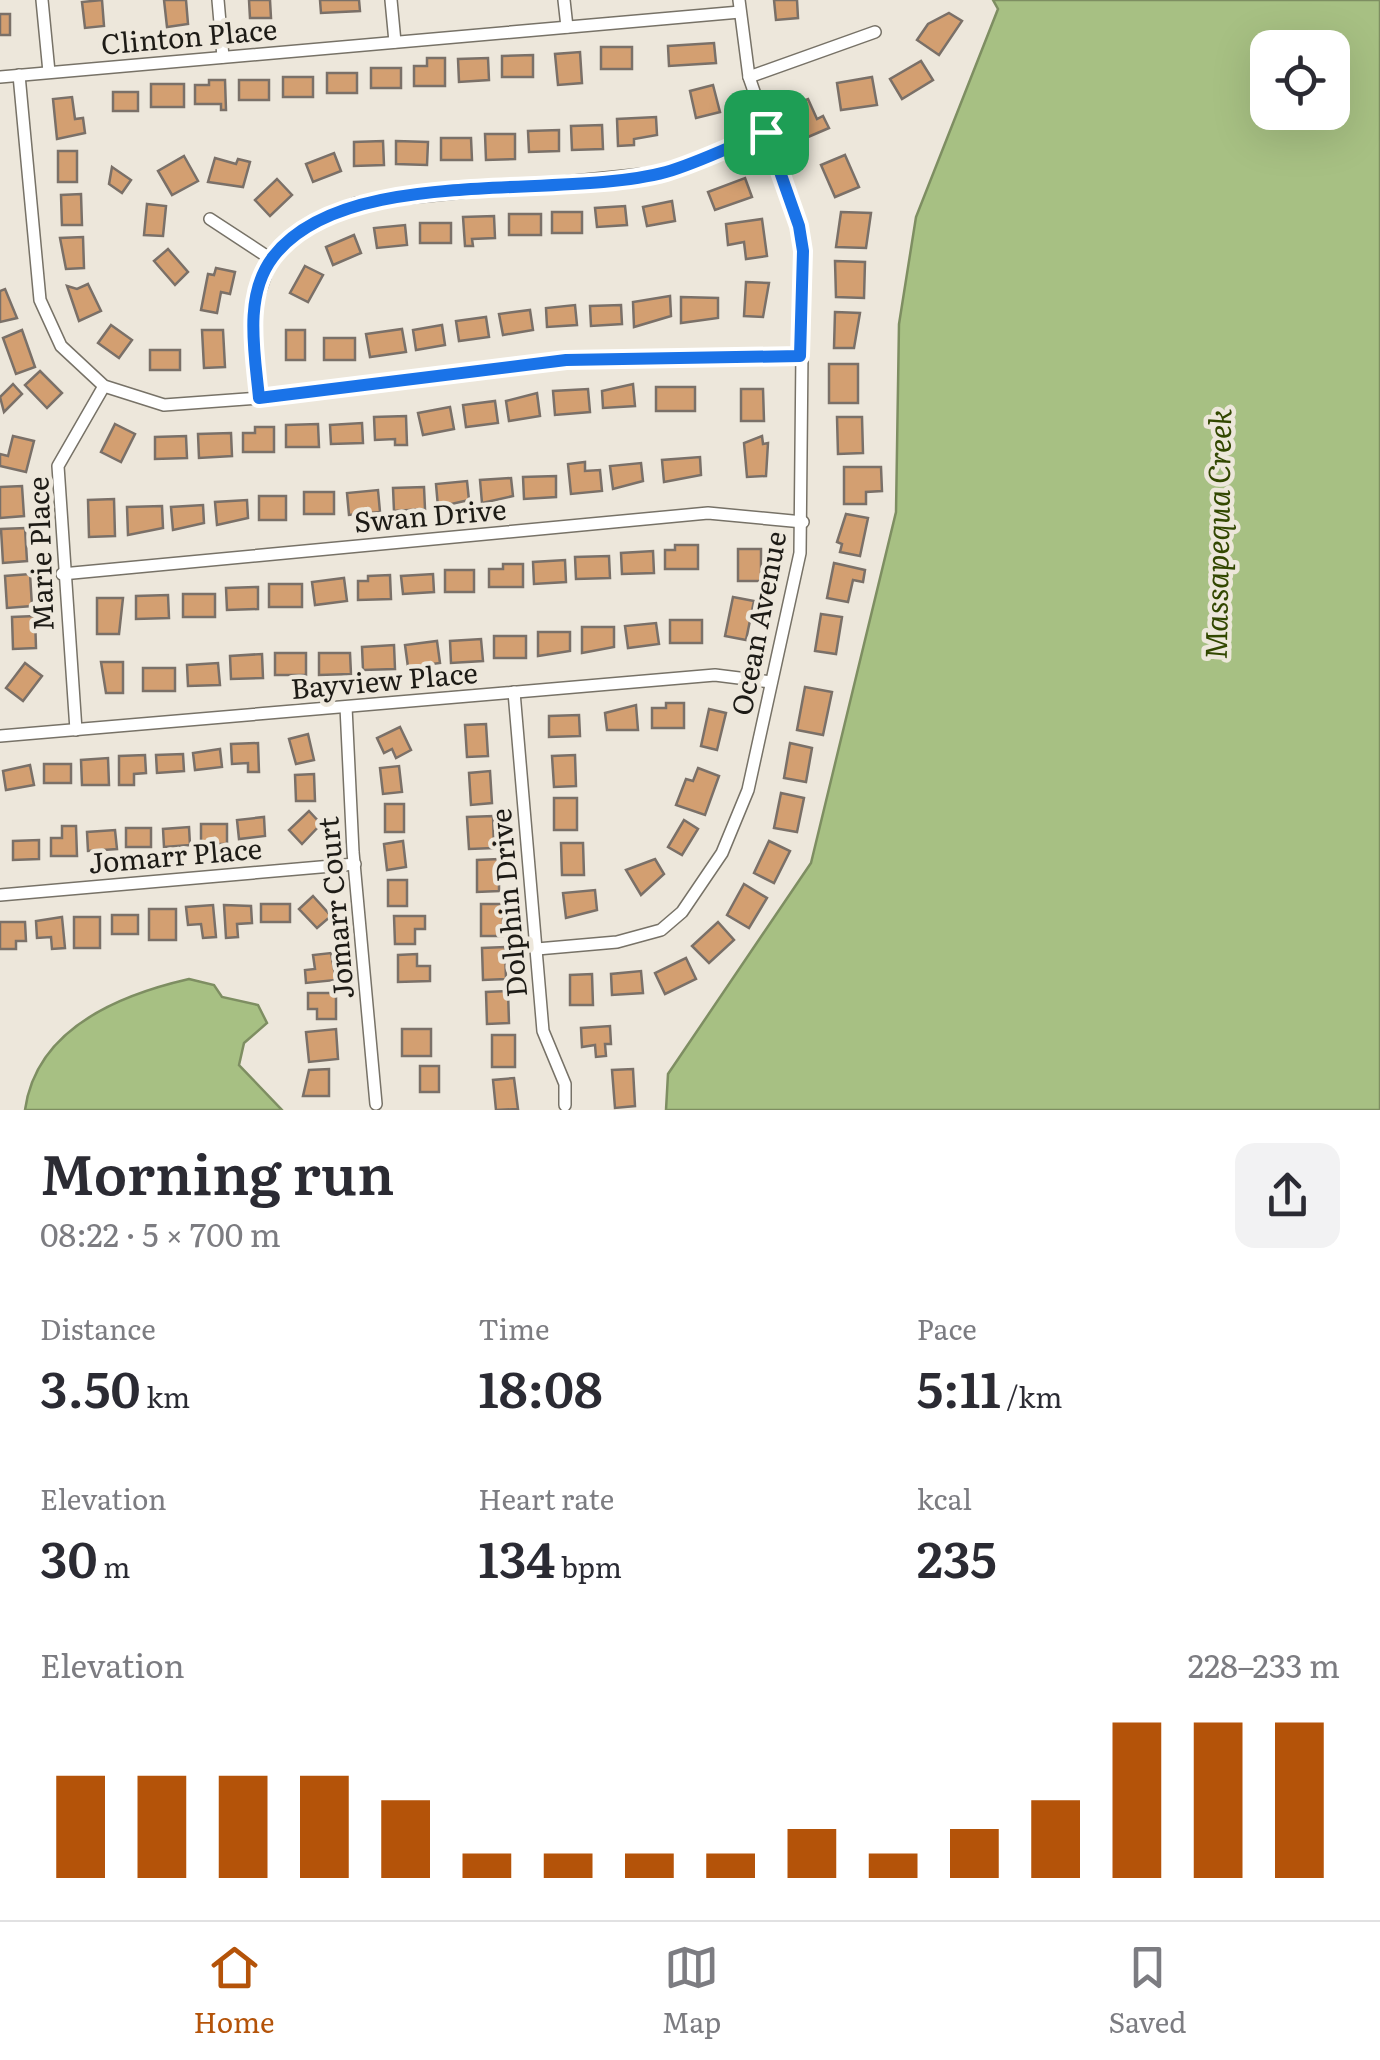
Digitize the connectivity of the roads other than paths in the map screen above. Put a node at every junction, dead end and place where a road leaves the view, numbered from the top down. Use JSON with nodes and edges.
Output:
{"nodes":[{"id":1,"x":42,"y":0,"type":"edge"},
{"id":2,"x":218,"y":0,"type":"edge"},
{"id":3,"x":391,"y":0,"type":"edge"},
{"id":4,"x":564,"y":0,"type":"edge"},
{"id":5,"x":740,"y":6,"type":"edge"},
{"id":6,"x":567,"y":27,"type":"junction"},
{"id":7,"x":875,"y":32,"type":"dead end"},
{"id":8,"x":395,"y":42,"type":"junction"},
{"id":9,"x":223,"y":57,"type":"junction"},
{"id":10,"x":49,"y":72,"type":"junction"},
{"id":11,"x":19,"y":75,"type":"junction"},
{"id":12,"x":0,"y":77,"type":"edge"},
{"id":13,"x":749,"y":77,"type":"junction"},
{"id":14,"x":766,"y":132,"type":"junction"},
{"id":15,"x":210,"y":219,"type":"dead end"},
{"id":16,"x":271,"y":259,"type":"junction"},
{"id":17,"x":800,"y":356,"type":"junction"},
{"id":18,"x":104,"y":386,"type":"junction"},
{"id":19,"x":259,"y":398,"type":"junction"},
{"id":20,"x":803,"y":522,"type":"junction"},
{"id":21,"x":62,"y":574,"type":"junction"},
{"id":22,"x":771,"y":682,"type":"junction"},
{"id":23,"x":514,"y":692,"type":"junction"},
{"id":24,"x":346,"y":707,"type":"junction"},
{"id":25,"x":76,"y":730,"type":"junction"},
{"id":26,"x":0,"y":736,"type":"edge"},
{"id":27,"x":355,"y":864,"type":"junction"},
{"id":28,"x":0,"y":894,"type":"edge"},
{"id":29,"x":537,"y":949,"type":"junction"},
{"id":30,"x":376,"y":1104,"type":"dead end"},
{"id":31,"x":566,"y":1105,"type":"dead end"}],
"edges":[{"from":1,"to":10,"type":"street"},
{"from":2,"to":9,"type":"street"},
{"from":3,"to":8,"type":"street"},
{"from":4,"to":6,"type":"street"},
{"from":5,"to":6,"type":"street","name":"Clinton Place"},
{"from":5,"to":13,"type":"street","name":"Ocean Avenue"},
{"from":6,"to":8,"type":"street","name":"Clinton Place"},
{"from":7,"to":13,"type":"street"},
{"from":8,"to":9,"type":"street","name":"Clinton Place"},
{"from":9,"to":10,"type":"street","name":"Clinton Place"},
{"from":10,"to":11,"type":"street","name":"Clinton Place"},
{"from":11,"to":12,"type":"street","name":"Clinton Place"},
{"from":11,"to":18,"type":"street"},
{"from":13,"to":14,"type":"street","name":"Ocean Avenue"},
{"from":14,"to":16,"type":"street"},
{"from":14,"to":17,"type":"street","name":"Ocean Avenue"},
{"from":15,"to":16,"type":"street"},
{"from":16,"to":19,"type":"street"},
{"from":17,"to":19,"type":"street"},
{"from":17,"to":20,"type":"street","name":"Ocean Avenue"},
{"from":18,"to":19,"type":"street"},
{"from":18,"to":21,"type":"street","name":"Marie Place"},
{"from":20,"to":21,"type":"street","name":"Swan Drive"},
{"from":20,"to":22,"type":"street","name":"Ocean Avenue"},
{"from":21,"to":25,"type":"street","name":"Marie Place"},
{"from":22,"to":23,"type":"street","name":"Bayview Place"},
{"from":22,"to":29,"type":"street","name":"Ocean Avenue"},
{"from":23,"to":24,"type":"street","name":"Bayview Place"},
{"from":23,"to":29,"type":"street","name":"Dolphin Drive"},
{"from":24,"to":25,"type":"street","name":"Bayview Place"},
{"from":24,"to":27,"type":"street","name":"Jomarr Court"},
{"from":25,"to":26,"type":"street","name":"Bayview Place"},
{"from":27,"to":28,"type":"street","name":"Jomarr Place"},
{"from":27,"to":30,"type":"street","name":"Jomarr Court"},
{"from":29,"to":31,"type":"street","name":"Dolphin Drive"}]}
